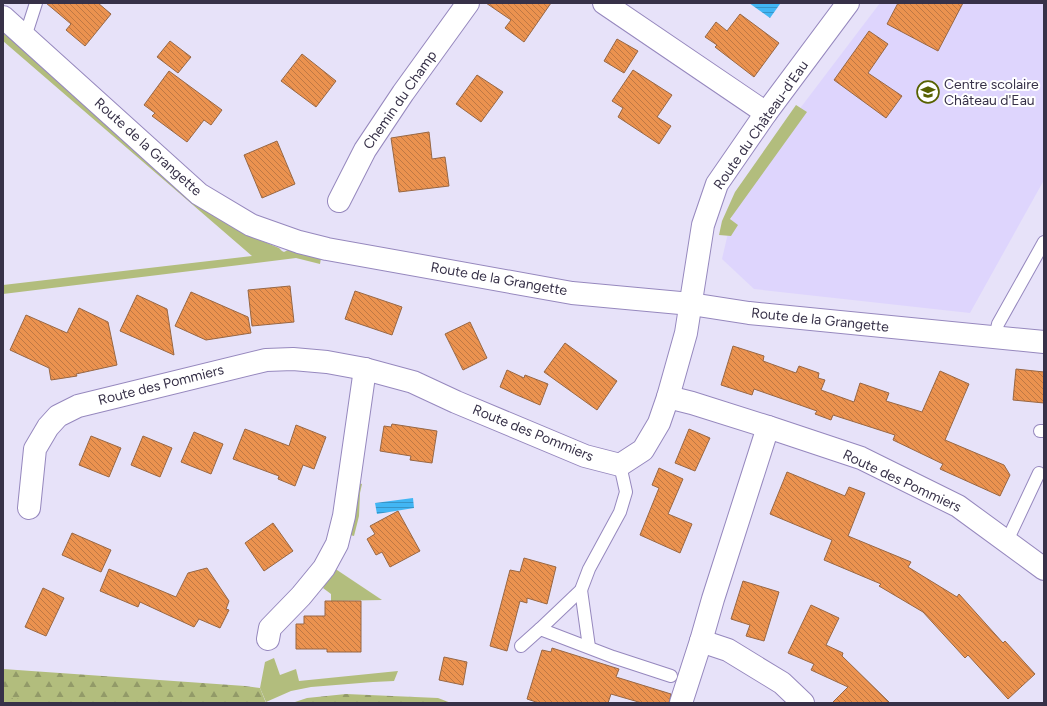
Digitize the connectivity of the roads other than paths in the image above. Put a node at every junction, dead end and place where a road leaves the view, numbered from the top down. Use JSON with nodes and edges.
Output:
{"nodes":[{"id":1,"x":36,"y":3,"type":"edge"},
{"id":2,"x":468,"y":3,"type":"edge"},
{"id":3,"x":604,"y":3,"type":"edge"},
{"id":4,"x":848,"y":3,"type":"edge"},
{"id":5,"x":3,"y":17,"type":"edge"},
{"id":6,"x":25,"y":37,"type":"junction"},
{"id":7,"x":766,"y":113,"type":"junction"},
{"id":8,"x":339,"y":201,"type":"dead end"},
{"id":9,"x":1044,"y":242,"type":"edge"},
{"id":10,"x":691,"y":304,"type":"junction"},
{"id":11,"x":995,"y":337,"type":"junction"},
{"id":12,"x":1044,"y":342,"type":"edge"},
{"id":13,"x":365,"y":369,"type":"junction"},
{"id":14,"x":668,"y":397,"type":"junction"},
{"id":15,"x":768,"y":427,"type":"junction"},
{"id":16,"x":620,"y":465,"type":"junction"},
{"id":17,"x":1039,"y":473,"type":"dead end"},
{"id":18,"x":29,"y":508,"type":"dead end"},
{"id":19,"x":1007,"y":541,"type":"junction"},
{"id":20,"x":1044,"y":569,"type":"edge"},
{"id":21,"x":581,"y":590,"type":"junction"},
{"id":22,"x":540,"y":629,"type":"junction"},
{"id":23,"x":268,"y":639,"type":"dead end"},
{"id":24,"x":701,"y":641,"type":"junction"},
{"id":25,"x":521,"y":646,"type":"dead end"},
{"id":26,"x":589,"y":647,"type":"junction"},
{"id":27,"x":671,"y":676,"type":"dead end"},
{"id":28,"x":681,"y":703,"type":"edge"},
{"id":29,"x":803,"y":703,"type":"edge"}],
"edges":[{"from":1,"to":6,"type":"lane"},
{"from":2,"to":8,"type":"street","name":"Chemin du Champ"},
{"from":3,"to":7,"type":"street"},
{"from":4,"to":7,"type":"street","name":"Route du Château-d'Eau"},
{"from":5,"to":6,"type":"street","name":"Route de la Grangette"},
{"from":6,"to":10,"type":"street","name":"Route de la Grangette"},
{"from":7,"to":10,"type":"street","name":"Route du Château-d'Eau"},
{"from":9,"to":11,"type":"lane"},
{"from":10,"to":11,"type":"street","name":"Route de la Grangette"},
{"from":10,"to":14,"type":"street"},
{"from":11,"to":12,"type":"street","name":"Route de la Grangette"},
{"from":13,"to":16,"type":"street","name":"Route des Pommiers"},
{"from":13,"to":18,"type":"street","name":"Route des Pommiers"},
{"from":13,"to":23,"type":"street"},
{"from":14,"to":15,"type":"street","name":"Route des Pommiers"},
{"from":14,"to":16,"type":"street"},
{"from":15,"to":19,"type":"street","name":"Route des Pommiers"},
{"from":15,"to":24,"type":"street"},
{"from":16,"to":21,"type":"lane"},
{"from":17,"to":19,"type":"lane"},
{"from":19,"to":20,"type":"street","name":"Route des Pommiers"},
{"from":21,"to":22,"type":"lane"},
{"from":21,"to":26,"type":"lane"},
{"from":22,"to":25,"type":"lane"},
{"from":22,"to":26,"type":"lane"},
{"from":24,"to":28,"type":"street"},
{"from":24,"to":29,"type":"street"},
{"from":26,"to":27,"type":"lane"}]}
